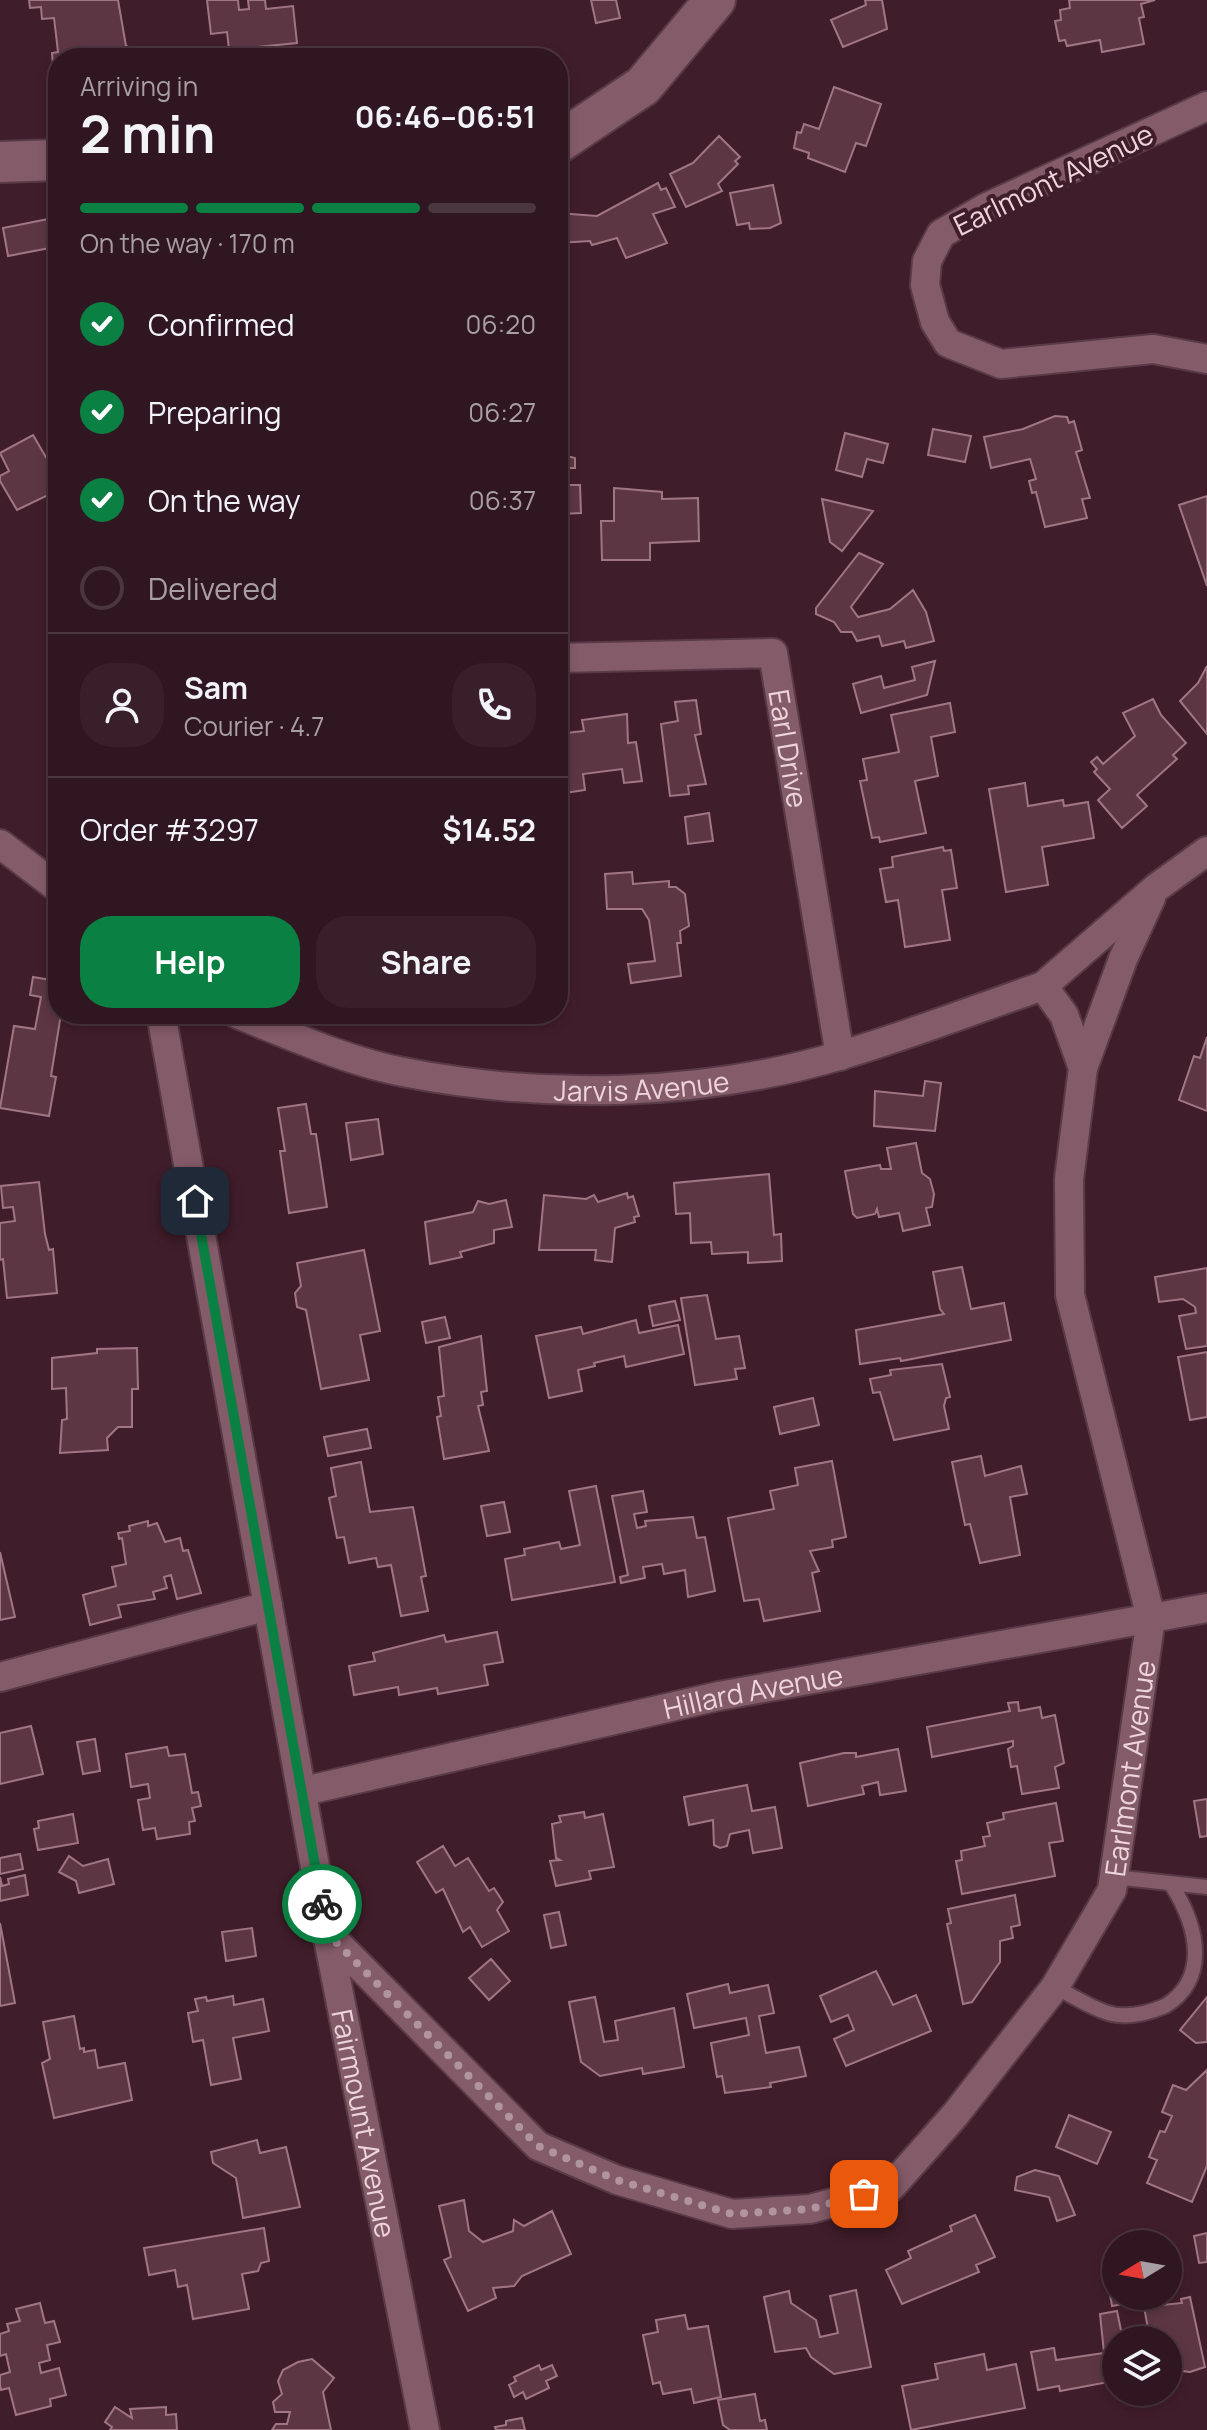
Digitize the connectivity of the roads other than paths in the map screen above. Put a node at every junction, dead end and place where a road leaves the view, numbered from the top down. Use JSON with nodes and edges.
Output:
{"nodes":[{"id":1,"x":715,"y":0,"type":"edge"},
{"id":2,"x":1207,"y":106,"type":"edge"},
{"id":3,"x":568,"y":136,"type":"edge"},
{"id":4,"x":48,"y":160,"type":"edge"},
{"id":5,"x":0,"y":162,"type":"edge"},
{"id":6,"x":1207,"y":359,"type":"edge"},
{"id":7,"x":568,"y":658,"type":"edge"},
{"id":8,"x":0,"y":844,"type":"edge"},
{"id":9,"x":1207,"y":851,"type":"edge"},
{"id":10,"x":48,"y":880,"type":"edge"},
{"id":11,"x":1156,"y":888,"type":"junction"},
{"id":12,"x":1043,"y":986,"type":"junction"},
{"id":13,"x":163,"y":1024,"type":"edge"},
{"id":14,"x":263,"y":1024,"type":"edge"},
{"id":15,"x":840,"y":1056,"type":"junction"},
{"id":16,"x":1083,"y":1068,"type":"junction"},
{"id":17,"x":268,"y":1606,"type":"junction"},
{"id":18,"x":1207,"y":1608,"type":"edge"},
{"id":19,"x":1151,"y":1618,"type":"junction"},
{"id":20,"x":0,"y":1677,"type":"edge"},
{"id":21,"x":304,"y":1791,"type":"junction"},
{"id":22,"x":1114,"y":1877,"type":"junction"},
{"id":23,"x":1171,"y":1884,"type":"junction"},
{"id":24,"x":1207,"y":1887,"type":"edge"},
{"id":25,"x":327,"y":1933,"type":"junction"},
{"id":26,"x":1055,"y":1987,"type":"junction"},
{"id":27,"x":425,"y":2430,"type":"edge"}],
"edges":[{"from":1,"to":3,"type":"street"},
{"from":2,"to":6,"type":"street","name":"Earlmont Avenue"},
{"from":4,"to":5,"type":"street"},
{"from":7,"to":15,"type":"street","name":"Earl Drive"},
{"from":8,"to":10,"type":"street"},
{"from":9,"to":11,"type":"street"},
{"from":11,"to":12,"type":"street"},
{"from":11,"to":16,"type":"street"},
{"from":12,"to":15,"type":"street","name":"Jarvis Avenue"},
{"from":12,"to":16,"type":"street","name":"Earlmont Avenue"},
{"from":13,"to":17,"type":"street","name":"Fairmount Avenue"},
{"from":14,"to":15,"type":"street","name":"Jarvis Avenue"},
{"from":16,"to":19,"type":"street","name":"Earlmont Avenue"},
{"from":17,"to":20,"type":"street"},
{"from":17,"to":21,"type":"street","name":"Fairmount Avenue"},
{"from":18,"to":19,"type":"street","name":"Hillard Avenue"},
{"from":19,"to":21,"type":"street","name":"Hillard Avenue"},
{"from":19,"to":22,"type":"street","name":"Earlmont Avenue"},
{"from":21,"to":25,"type":"street","name":"Fairmount Avenue"},
{"from":22,"to":23,"type":"lane"},
{"from":22,"to":26,"type":"street","name":"Earlmont Avenue"},
{"from":23,"to":24,"type":"lane"},
{"from":23,"to":26,"type":"lane"},
{"from":25,"to":26,"type":"street","name":"Earlmont Avenue"},
{"from":25,"to":27,"type":"street","name":"Fairmount Avenue"}]}
